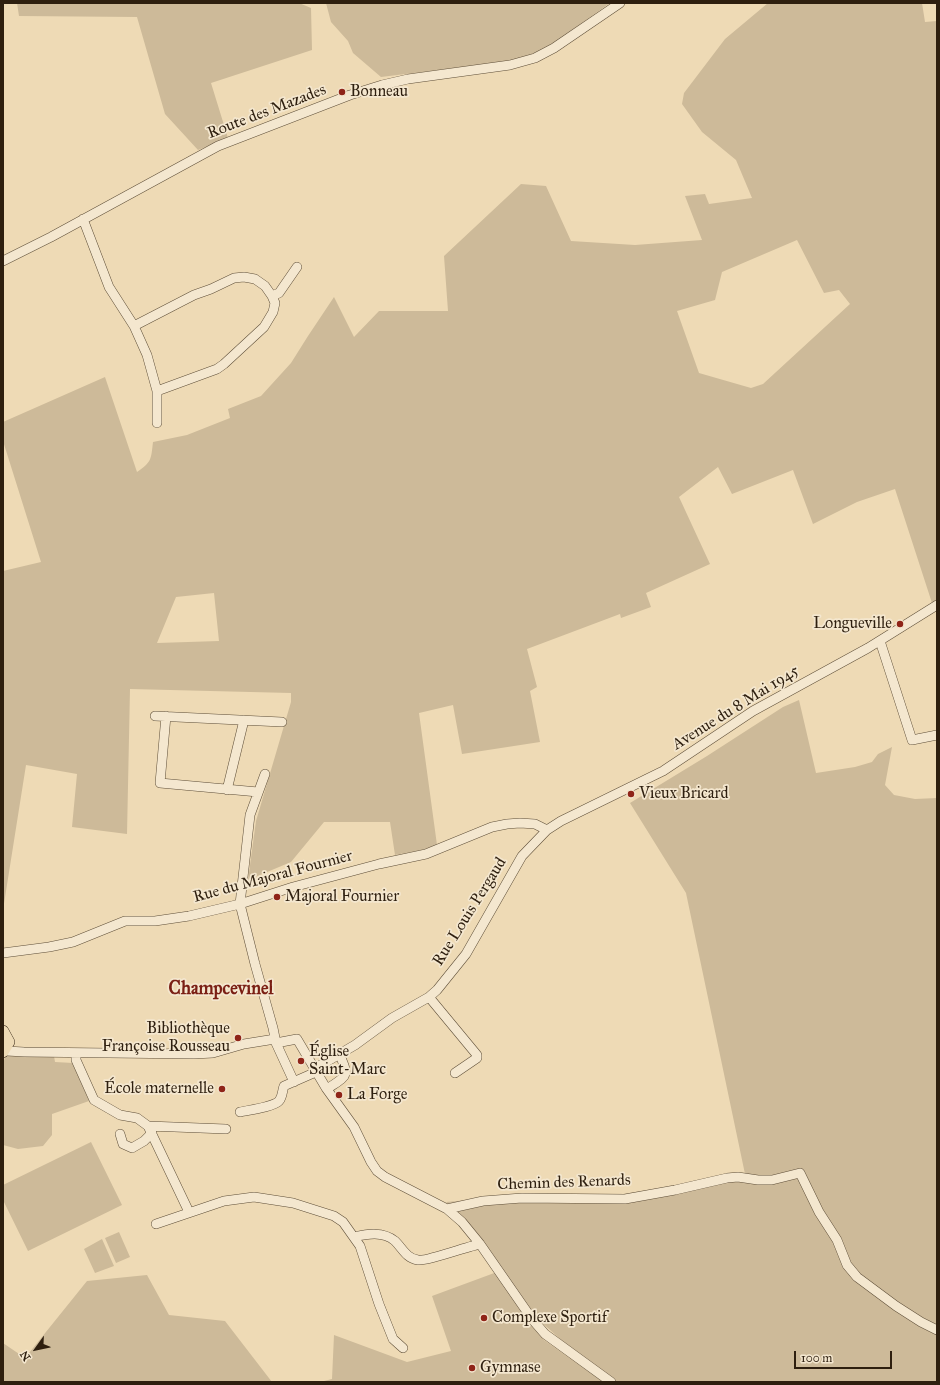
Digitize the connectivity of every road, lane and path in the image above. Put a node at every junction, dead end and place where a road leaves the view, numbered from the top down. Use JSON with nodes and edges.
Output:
{"nodes":[{"id":1,"x":620,"y":3,"type":"edge"},
{"id":2,"x":83,"y":219,"type":"junction"},
{"id":3,"x":3,"y":260,"type":"edge"},
{"id":4,"x":297,"y":267,"type":"dead end"},
{"id":5,"x":272,"y":296,"type":"junction"},
{"id":6,"x":134,"y":326,"type":"junction"},
{"id":7,"x":157,"y":391,"type":"junction"},
{"id":8,"x":157,"y":423,"type":"dead end"},
{"id":9,"x":937,"y":605,"type":"edge"},
{"id":10,"x":880,"y":641,"type":"junction"},
{"id":11,"x":155,"y":716,"type":"dead end"},
{"id":12,"x":166,"y":716,"type":"junction"},
{"id":13,"x":244,"y":720,"type":"junction"},
{"id":14,"x":282,"y":722,"type":"dead end"},
{"id":15,"x":937,"y":735,"type":"edge"},
{"id":16,"x":265,"y":774,"type":"dead end"},
{"id":17,"x":227,"y":790,"type":"junction"},
{"id":18,"x":258,"y":792,"type":"junction"},
{"id":19,"x":547,"y":830,"type":"junction"},
{"id":20,"x":240,"y":904,"type":"junction"},
{"id":21,"x":3,"y":953,"type":"edge"},
{"id":22,"x":429,"y":997,"type":"junction"},
{"id":23,"x":3,"y":1031,"type":"edge"},
{"id":24,"x":275,"y":1041,"type":"junction"},
{"id":25,"x":5,"y":1048,"type":"edge"},
{"id":26,"x":76,"y":1053,"type":"junction"},
{"id":27,"x":339,"y":1054,"type":"junction"},
{"id":28,"x":315,"y":1070,"type":"junction"},
{"id":29,"x":455,"y":1073,"type":"dead end"},
{"id":30,"x":294,"y":1082,"type":"junction"},
{"id":31,"x":327,"y":1089,"type":"junction"},
{"id":32,"x":240,"y":1112,"type":"dead end"},
{"id":33,"x":150,"y":1129,"type":"junction"},
{"id":34,"x":226,"y":1129,"type":"dead end"},
{"id":35,"x":120,"y":1134,"type":"dead end"},
{"id":36,"x":447,"y":1209,"type":"junction"},
{"id":37,"x":189,"y":1212,"type":"junction"},
{"id":38,"x":156,"y":1224,"type":"dead end"},
{"id":39,"x":354,"y":1237,"type":"junction"},
{"id":40,"x":480,"y":1244,"type":"junction"},
{"id":41,"x":937,"y":1330,"type":"edge"},
{"id":42,"x":402,"y":1348,"type":"dead end"},
{"id":43,"x":611,"y":1382,"type":"edge"}],
"edges":[{"from":1,"to":2,"type":"street","name":"Route des Mazades"},
{"from":2,"to":3,"type":"street","name":"Route des Mazades"},
{"from":2,"to":6,"type":"street"},
{"from":4,"to":5,"type":"street"},
{"from":5,"to":6,"type":"street"},
{"from":5,"to":7,"type":"street"},
{"from":6,"to":7,"type":"street"},
{"from":7,"to":8,"type":"street"},
{"from":9,"to":10,"type":"street","name":"Avenue du 8 Mai 1945"},
{"from":10,"to":15,"type":"street"},
{"from":10,"to":19,"type":"street","name":"Avenue du 8 Mai 1945"},
{"from":11,"to":12,"type":"street"},
{"from":12,"to":13,"type":"street"},
{"from":12,"to":17,"type":"street"},
{"from":13,"to":14,"type":"street"},
{"from":13,"to":17,"type":"street"},
{"from":16,"to":18,"type":"street"},
{"from":17,"to":18,"type":"street"},
{"from":18,"to":20,"type":"street"},
{"from":19,"to":20,"type":"street","name":"Rue du Majoral Fournier"},
{"from":19,"to":22,"type":"street","name":"Rue Louis Pergaud"},
{"from":20,"to":21,"type":"street","name":"Rue du Majoral Fournier"},
{"from":20,"to":24,"type":"street"},
{"from":22,"to":27,"type":"street","name":"Rue Louis Pergaud"},
{"from":22,"to":29,"type":"street"},
{"from":23,"to":25,"type":"main road"},
{"from":24,"to":26,"type":"street"},
{"from":24,"to":28,"type":"street"},
{"from":24,"to":30,"type":"street"},
{"from":25,"to":26,"type":"street"},
{"from":26,"to":33,"type":"street"},
{"from":27,"to":28,"type":"street","name":"Rue Louis Pergaud"},
{"from":27,"to":31,"type":"street"},
{"from":28,"to":30,"type":"street","name":"Rue Louis Pergaud"},
{"from":28,"to":31,"type":"street"},
{"from":30,"to":32,"type":"street"},
{"from":31,"to":36,"type":"street"},
{"from":33,"to":34,"type":"street"},
{"from":33,"to":35,"type":"street"},
{"from":33,"to":37,"type":"street"},
{"from":36,"to":40,"type":"street"},
{"from":36,"to":41,"type":"street","name":"Chemin des Renards"},
{"from":37,"to":38,"type":"street"},
{"from":37,"to":39,"type":"street"},
{"from":39,"to":40,"type":"street"},
{"from":39,"to":42,"type":"street"},
{"from":40,"to":43,"type":"street"}]}
